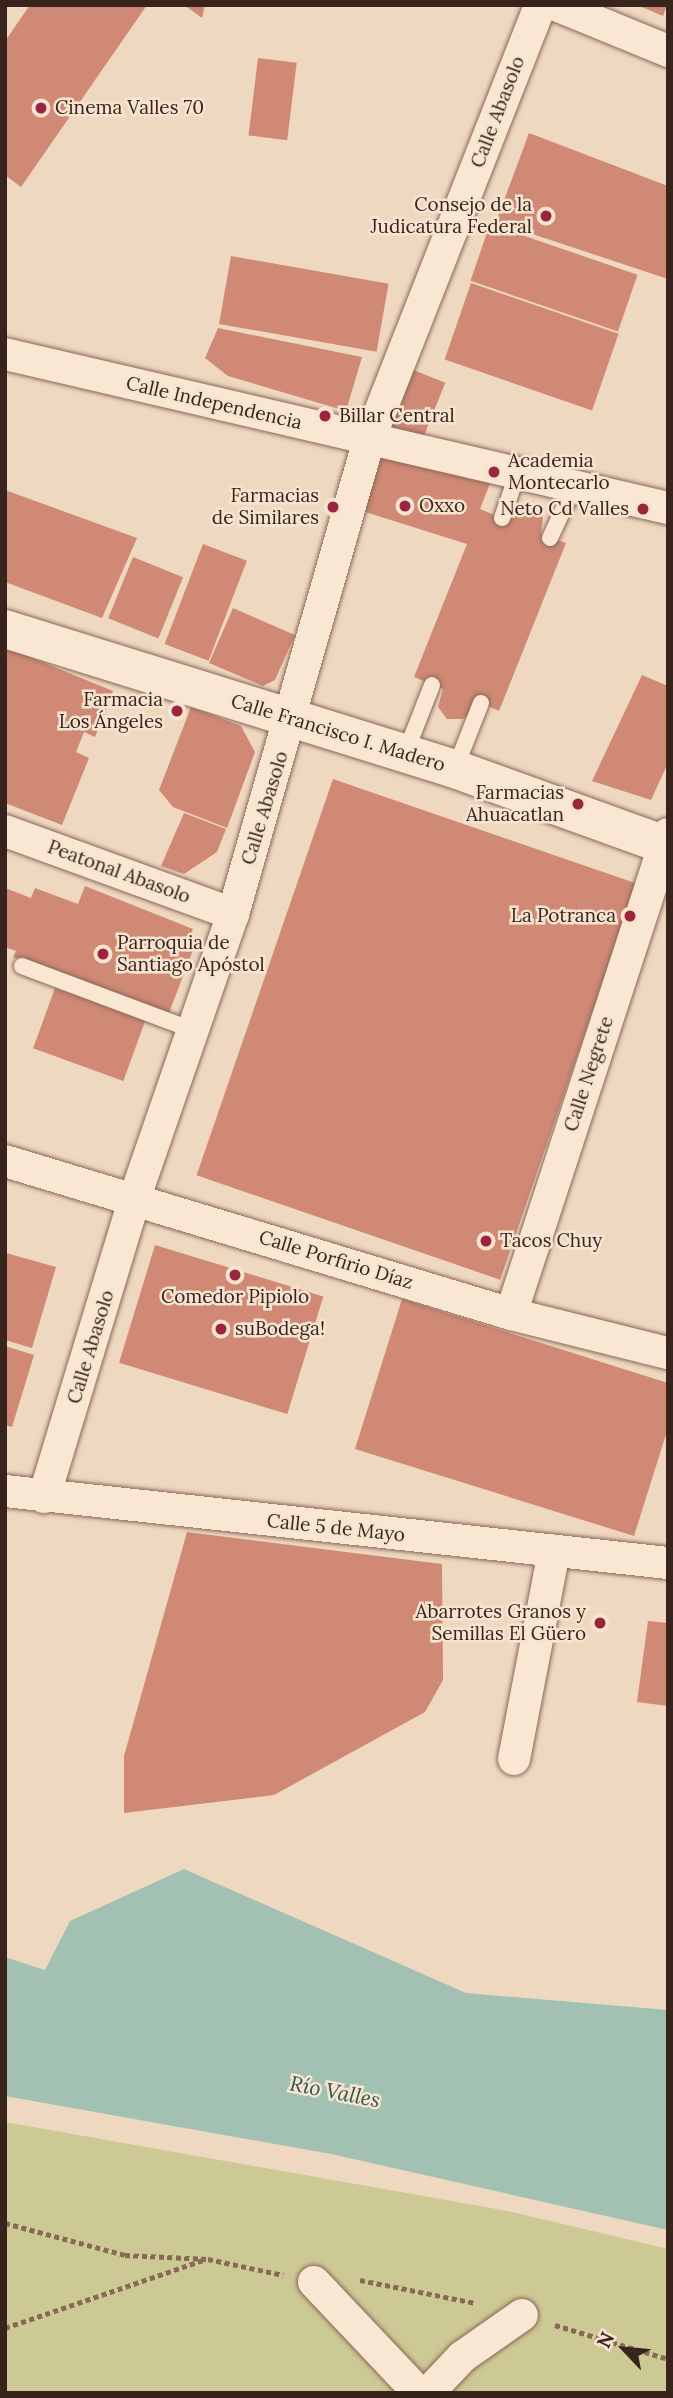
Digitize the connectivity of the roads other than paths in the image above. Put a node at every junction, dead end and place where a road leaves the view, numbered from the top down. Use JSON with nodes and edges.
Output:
{"nodes":[{"id":1,"x":540,"y":5,"type":"edge"},
{"id":2,"x":556,"y":5,"type":"edge"},
{"id":3,"x":668,"y":51,"type":"edge"},
{"id":4,"x":5,"y":354,"type":"edge"},
{"id":5,"x":369,"y":440,"type":"junction"},
{"id":6,"x":518,"y":472,"type":"junction"},
{"id":7,"x":575,"y":485,"type":"junction"},
{"id":8,"x":668,"y":508,"type":"edge"},
{"id":9,"x":502,"y":518,"type":"dead end"},
{"id":10,"x":550,"y":538,"type":"dead end"},
{"id":11,"x":5,"y":629,"type":"edge"},
{"id":12,"x":432,"y":685,"type":"dead end"},
{"id":13,"x":481,"y":703,"type":"dead end"},
{"id":14,"x":292,"y":718,"type":"junction"},
{"id":15,"x":405,"y":754,"type":"junction"},
{"id":16,"x":455,"y":769,"type":"junction"},
{"id":17,"x":5,"y":831,"type":"edge"},
{"id":18,"x":666,"y":841,"type":"edge"},
{"id":19,"x":233,"y":914,"type":"junction"},
{"id":20,"x":22,"y":966,"type":"dead end"},
{"id":21,"x":192,"y":1030,"type":"junction"},
{"id":22,"x":5,"y":1161,"type":"edge"},
{"id":23,"x":135,"y":1197,"type":"junction"},
{"id":24,"x":512,"y":1314,"type":"junction"},
{"id":25,"x":668,"y":1353,"type":"edge"},
{"id":26,"x":5,"y":1491,"type":"edge"},
{"id":27,"x":44,"y":1497,"type":"junction"},
{"id":28,"x":554,"y":1552,"type":"junction"},
{"id":29,"x":668,"y":1563,"type":"edge"},
{"id":30,"x":514,"y":1759,"type":"dead end"},
{"id":31,"x":314,"y":2282,"type":"dead end"},
{"id":32,"x":522,"y":2315,"type":"dead end"},
{"id":33,"x":419,"y":2393,"type":"edge"},
{"id":34,"x":428,"y":2393,"type":"edge"}],
"edges":[{"from":1,"to":5,"type":"street","name":"Calle Abasolo"},
{"from":2,"to":3,"type":"street"},
{"from":4,"to":5,"type":"street","name":"Calle Independencia"},
{"from":5,"to":6,"type":"street","name":"Calle Independencia"},
{"from":5,"to":14,"type":"street","name":"Calle Abasolo"},
{"from":6,"to":7,"type":"street","name":"Calle Independencia"},
{"from":6,"to":9,"type":"lane"},
{"from":7,"to":8,"type":"street","name":"Calle Independencia"},
{"from":7,"to":10,"type":"lane"},
{"from":11,"to":14,"type":"street","name":"Calle Francisco I. Madero"},
{"from":12,"to":15,"type":"lane"},
{"from":13,"to":16,"type":"lane"},
{"from":14,"to":15,"type":"street","name":"Calle Francisco I. Madero"},
{"from":14,"to":19,"type":"street","name":"Calle Abasolo"},
{"from":15,"to":16,"type":"street","name":"Calle Francisco I. Madero"},
{"from":16,"to":18,"type":"street","name":"Calle Francisco I. Madero"},
{"from":17,"to":19,"type":"street","name":"Peatonal Abasolo"},
{"from":18,"to":24,"type":"street","name":"Calle Negrete"},
{"from":19,"to":21,"type":"street","name":"Calle Abasolo"},
{"from":20,"to":21,"type":"lane"},
{"from":21,"to":23,"type":"street","name":"Calle Abasolo"},
{"from":22,"to":23,"type":"street","name":"Calle Porfirio Díaz"},
{"from":23,"to":24,"type":"street","name":"Calle Porfirio Díaz"},
{"from":23,"to":27,"type":"street","name":"Calle Abasolo"},
{"from":24,"to":25,"type":"street","name":"Calle Porfirio Díaz"},
{"from":26,"to":27,"type":"street","name":"Calle 5 de Mayo"},
{"from":27,"to":28,"type":"street","name":"Calle 5 de Mayo"},
{"from":28,"to":29,"type":"street","name":"Calle 5 de Mayo"},
{"from":28,"to":30,"type":"street"},
{"from":31,"to":33,"type":"street"},
{"from":32,"to":34,"type":"street"}]}
